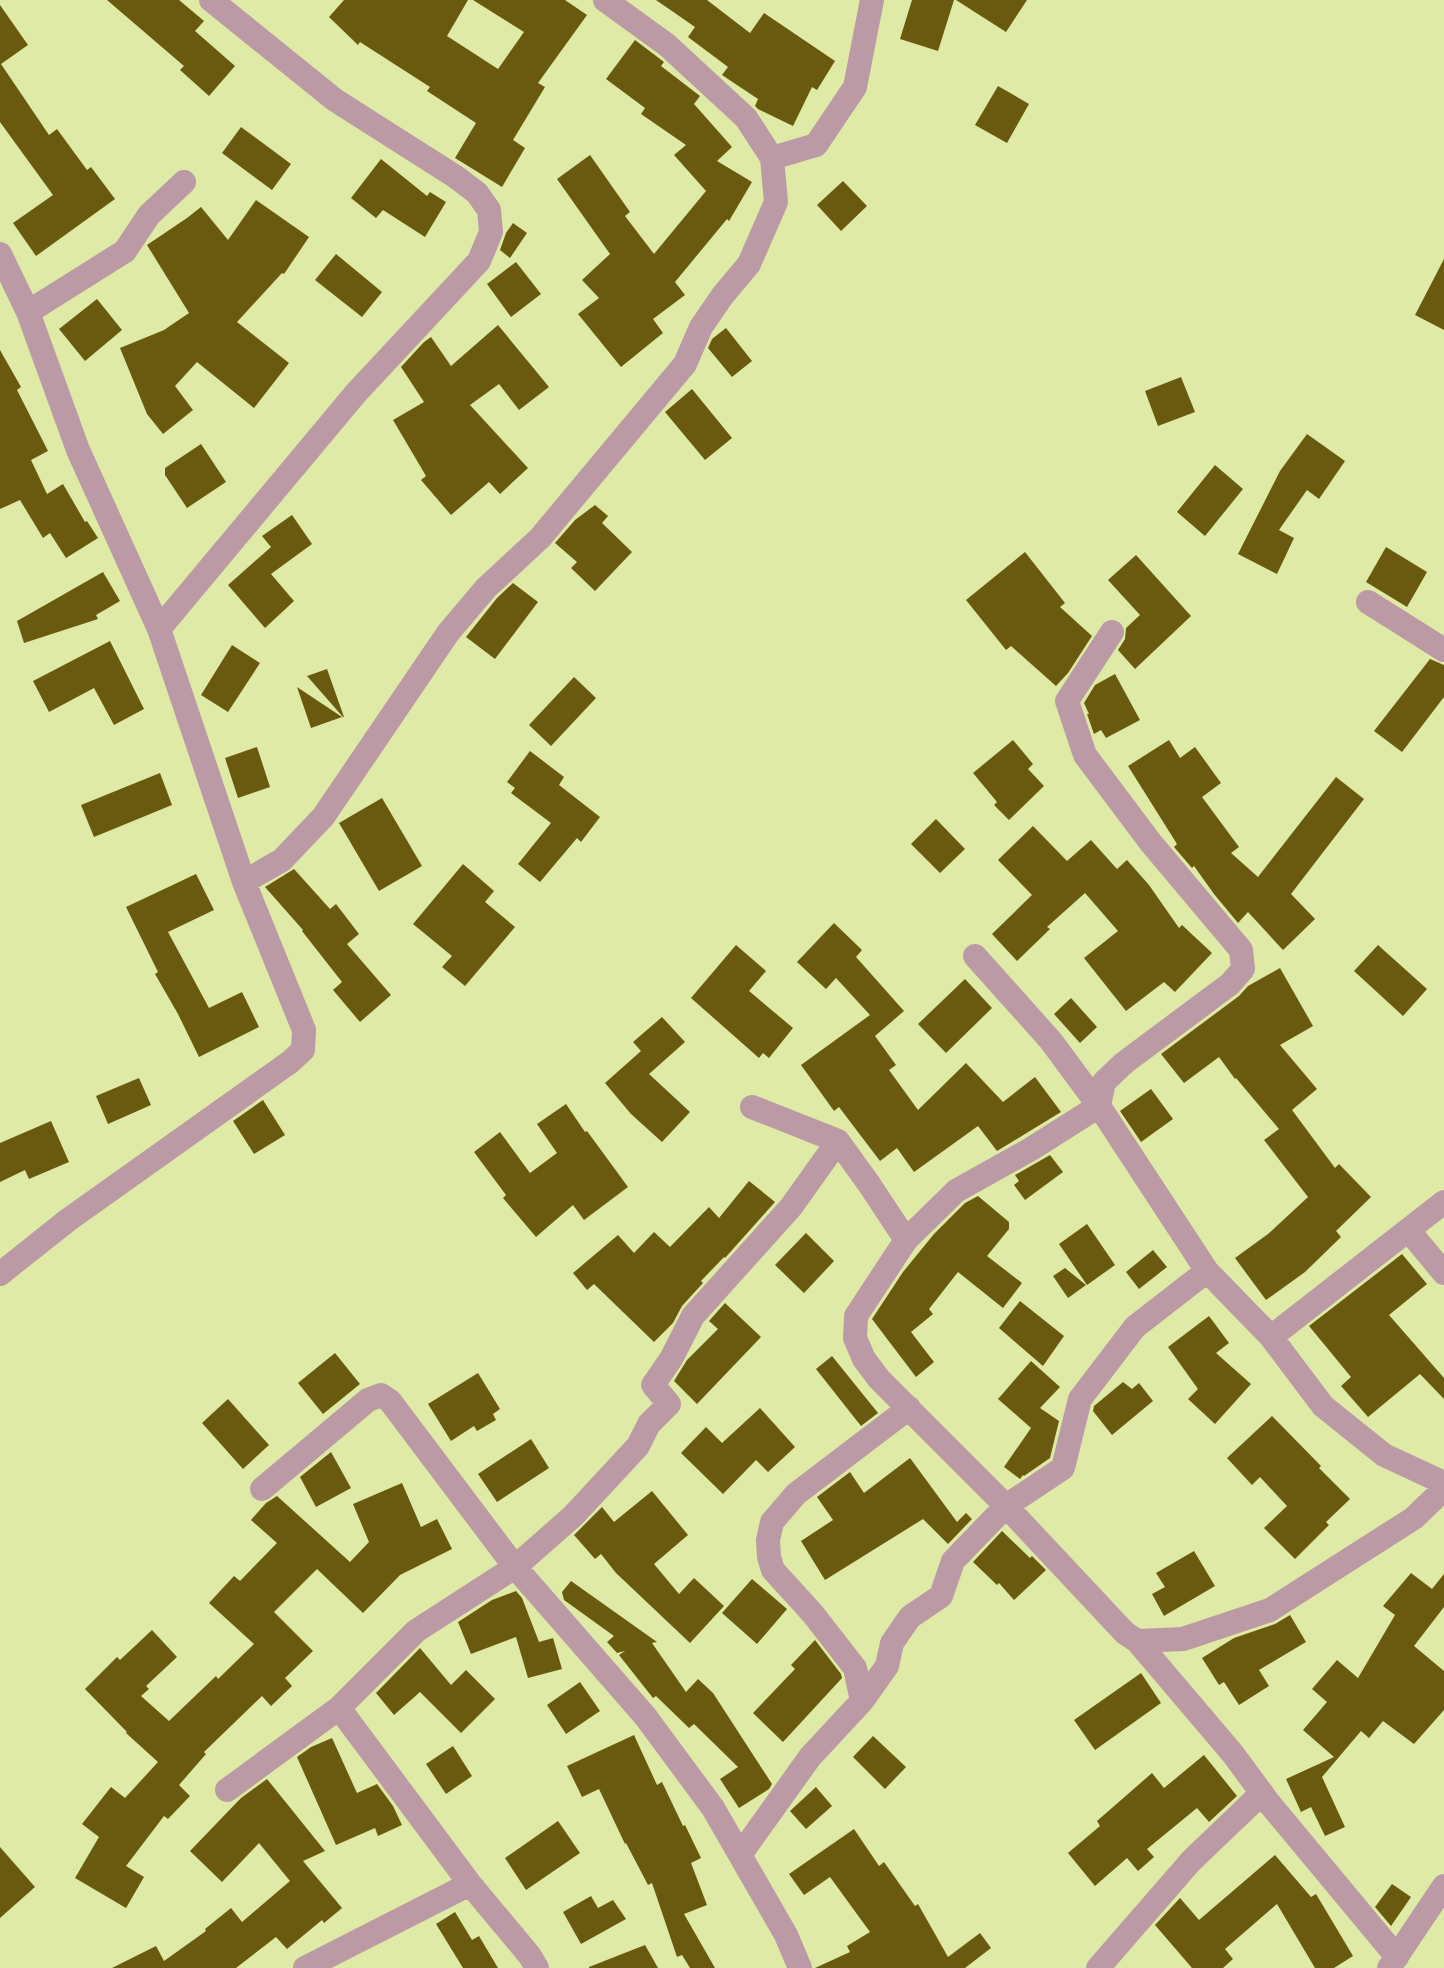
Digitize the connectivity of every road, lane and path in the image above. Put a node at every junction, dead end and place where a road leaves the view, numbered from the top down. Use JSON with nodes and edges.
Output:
{"nodes":[{"id":1,"x":211,"y":0,"type":"edge"},
{"id":2,"x":605,"y":0,"type":"edge"},
{"id":3,"x":872,"y":0,"type":"edge"},
{"id":4,"x":772,"y":158,"type":"junction"},
{"id":5,"x":184,"y":182,"type":"dead end"},
{"id":6,"x":0,"y":254,"type":"edge"},
{"id":7,"x":28,"y":312,"type":"junction"},
{"id":8,"x":1368,"y":602,"type":"dead end"},
{"id":9,"x":159,"y":629,"type":"junction"},
{"id":10,"x":1112,"y":632,"type":"dead end"},
{"id":11,"x":1444,"y":650,"type":"edge"},
{"id":12,"x":244,"y":882,"type":"junction"},
{"id":13,"x":975,"y":956,"type":"dead end"},
{"id":14,"x":1099,"y":1106,"type":"junction"},
{"id":15,"x":752,"y":1107,"type":"dead end"},
{"id":16,"x":838,"y":1141,"type":"junction"},
{"id":17,"x":1444,"y":1202,"type":"edge"},
{"id":18,"x":1409,"y":1231,"type":"junction"},
{"id":19,"x":906,"y":1240,"type":"junction"},
{"id":20,"x":1207,"y":1271,"type":"junction"},
{"id":21,"x":1444,"y":1273,"type":"edge"},
{"id":22,"x":0,"y":1274,"type":"edge"},
{"id":23,"x":1271,"y":1337,"type":"junction"},
{"id":24,"x":909,"y":1408,"type":"junction"},
{"id":25,"x":1444,"y":1486,"type":"edge"},
{"id":26,"x":262,"y":1489,"type":"dead end"},
{"id":27,"x":1006,"y":1506,"type":"junction"},
{"id":28,"x":515,"y":1567,"type":"junction"},
{"id":29,"x":1137,"y":1641,"type":"junction"},
{"id":30,"x":862,"y":1701,"type":"junction"},
{"id":31,"x":339,"y":1708,"type":"junction"},
{"id":32,"x":227,"y":1790,"type":"dead end"},
{"id":33,"x":1262,"y":1793,"type":"junction"},
{"id":34,"x":740,"y":1855,"type":"junction"},
{"id":35,"x":470,"y":1884,"type":"junction"},
{"id":36,"x":1443,"y":1888,"type":"edge"},
{"id":37,"x":1393,"y":1962,"type":"edge"},
{"id":38,"x":531,"y":1964,"type":"edge"},
{"id":39,"x":305,"y":1968,"type":"edge"},
{"id":40,"x":800,"y":1968,"type":"edge"},
{"id":41,"x":1098,"y":1968,"type":"edge"}],
"edges":[{"from":1,"to":9,"type":"street"},
{"from":2,"to":4,"type":"street"},
{"from":3,"to":4,"type":"street"},
{"from":4,"to":12,"type":"street"},
{"from":5,"to":7,"type":"street"},
{"from":6,"to":7,"type":"street"},
{"from":7,"to":9,"type":"street"},
{"from":8,"to":11,"type":"street"},
{"from":9,"to":12,"type":"street"},
{"from":10,"to":14,"type":"street"},
{"from":12,"to":22,"type":"street"},
{"from":13,"to":14,"type":"street"},
{"from":14,"to":19,"type":"street"},
{"from":14,"to":20,"type":"street"},
{"from":15,"to":16,"type":"street"},
{"from":16,"to":19,"type":"street"},
{"from":16,"to":28,"type":"street"},
{"from":17,"to":18,"type":"street"},
{"from":18,"to":21,"type":"street"},
{"from":18,"to":23,"type":"street"},
{"from":19,"to":24,"type":"street"},
{"from":20,"to":23,"type":"street"},
{"from":20,"to":27,"type":"street"},
{"from":23,"to":25,"type":"street"},
{"from":24,"to":27,"type":"street"},
{"from":24,"to":30,"type":"street"},
{"from":25,"to":29,"type":"street"},
{"from":26,"to":28,"type":"street"},
{"from":27,"to":29,"type":"street"},
{"from":27,"to":30,"type":"street"},
{"from":28,"to":31,"type":"street"},
{"from":28,"to":34,"type":"street"},
{"from":29,"to":33,"type":"street"},
{"from":30,"to":34,"type":"street"},
{"from":31,"to":32,"type":"street"},
{"from":31,"to":35,"type":"street"},
{"from":33,"to":37,"type":"street"},
{"from":33,"to":41,"type":"street"},
{"from":34,"to":40,"type":"street"},
{"from":35,"to":38,"type":"street"},
{"from":35,"to":39,"type":"street"},
{"from":36,"to":37,"type":"street"}]}
